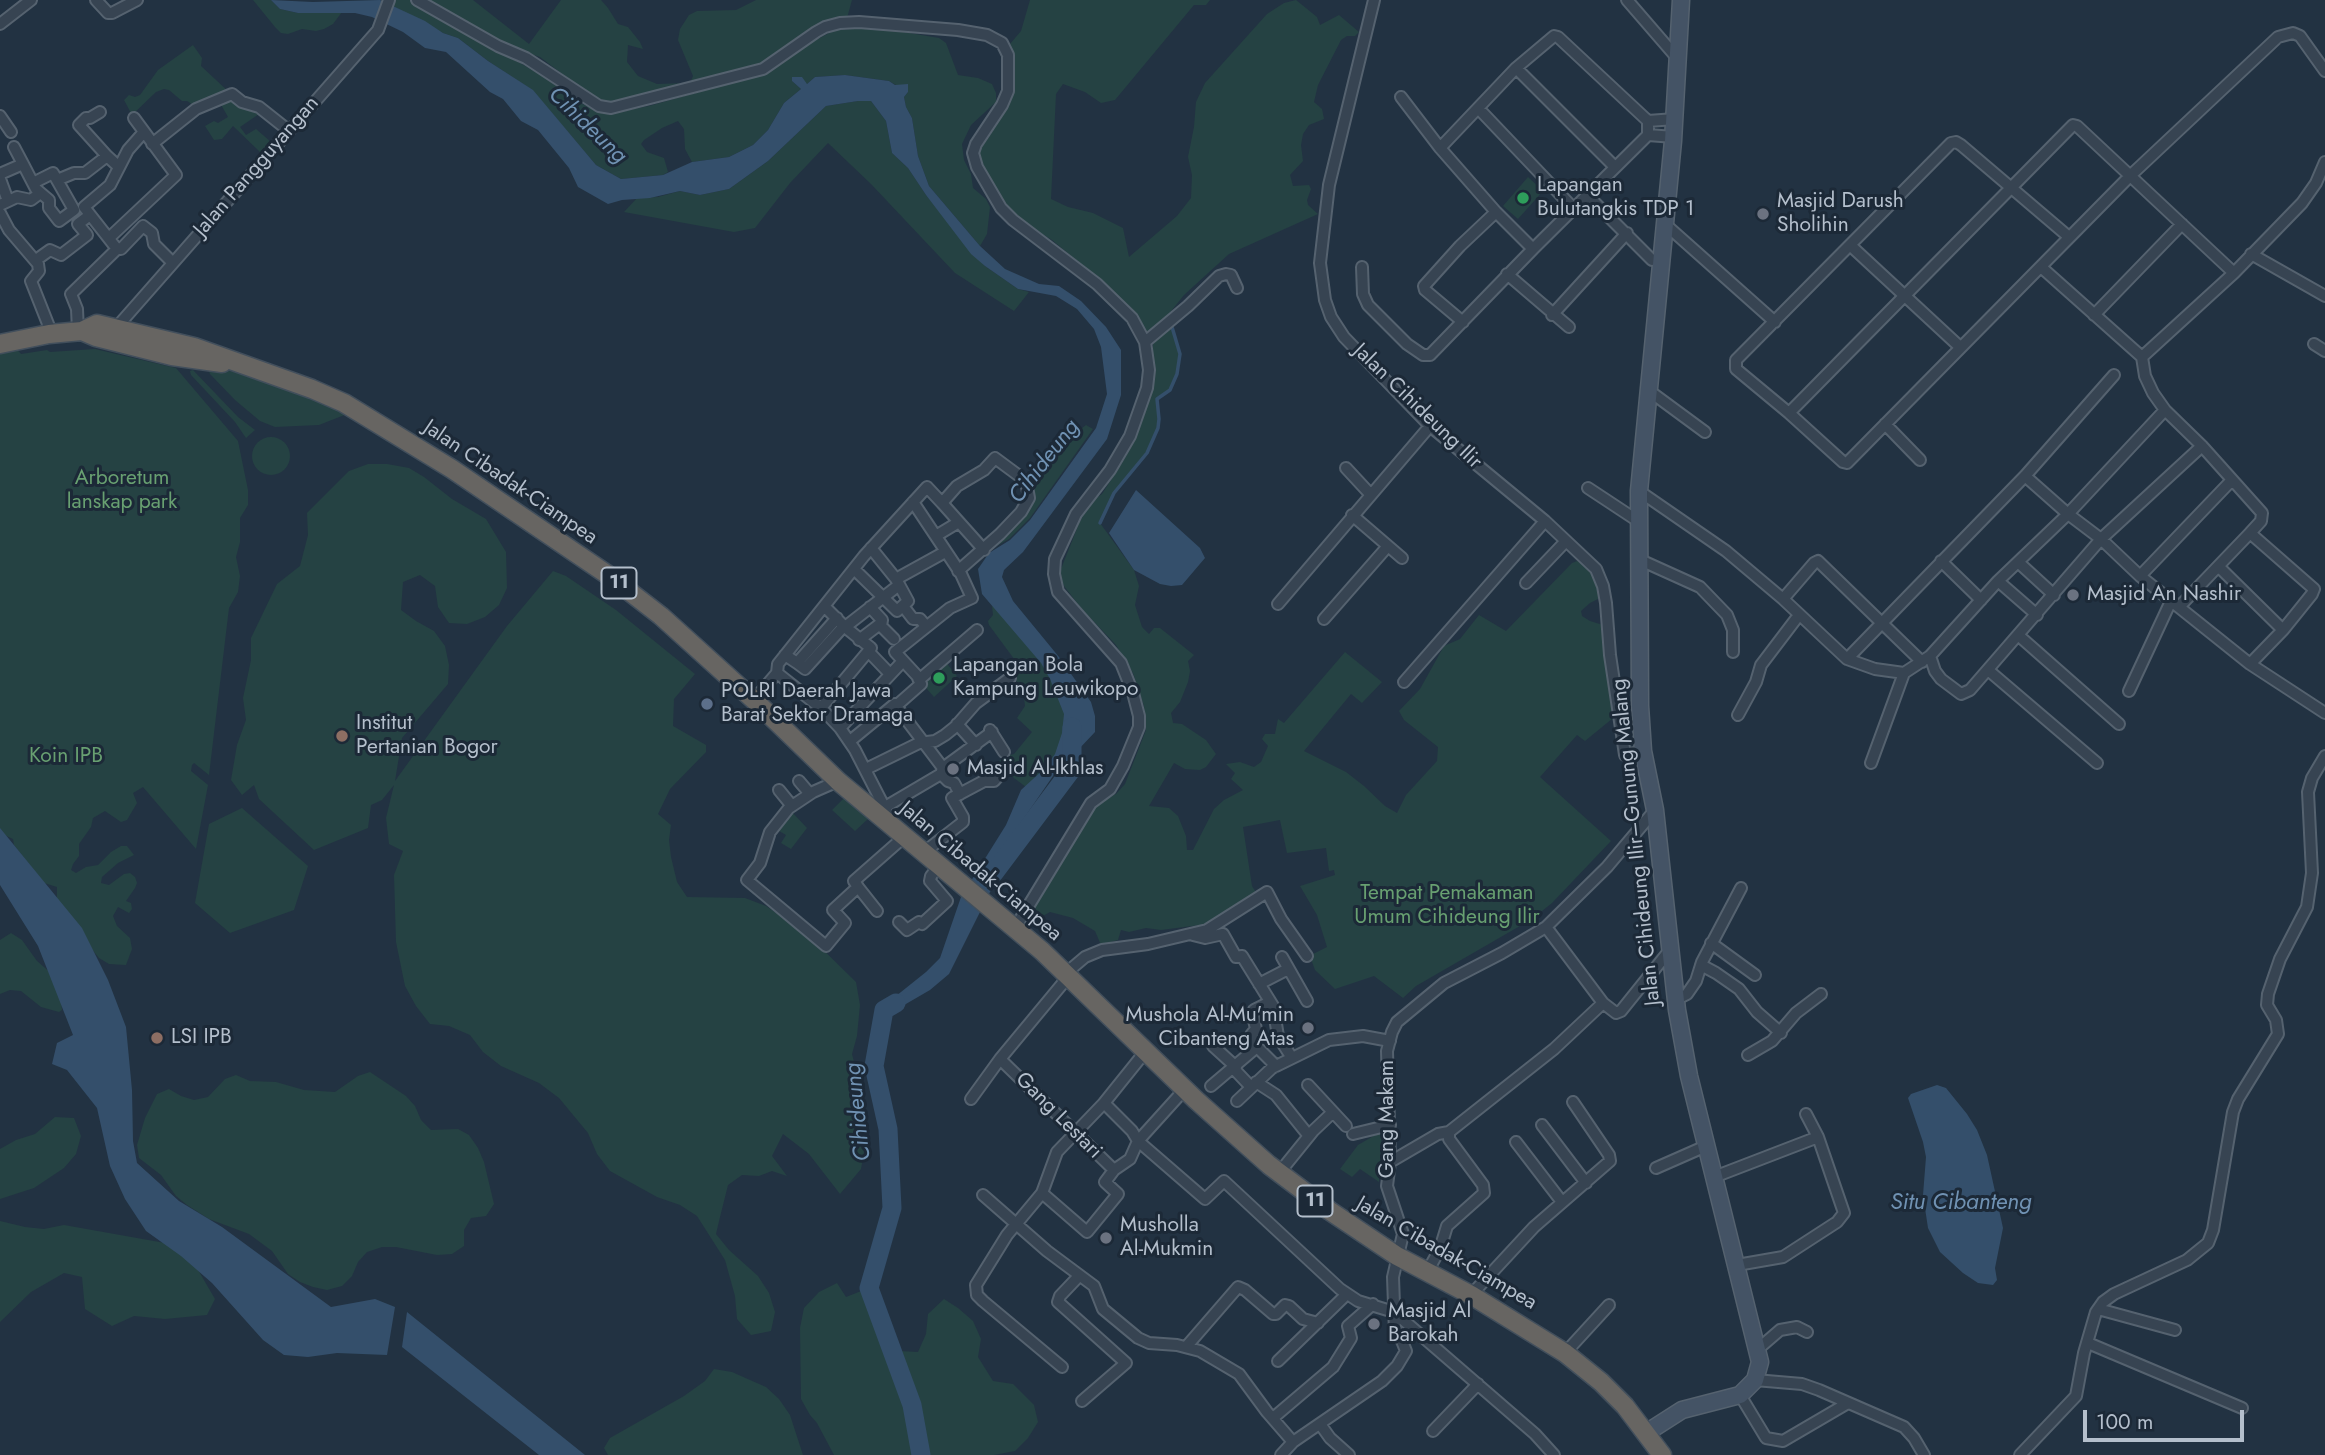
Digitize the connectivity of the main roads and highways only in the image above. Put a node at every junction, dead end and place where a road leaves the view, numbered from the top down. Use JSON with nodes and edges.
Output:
{"nodes":[{"id":1,"x":1681,"y":0,"type":"edge"},
{"id":2,"x":80,"y":331,"type":"junction"},
{"id":3,"x":0,"y":344,"type":"edge"},
{"id":4,"x":240,"y":363,"type":"junction"},
{"id":5,"x":1646,"y":1433,"type":"junction"},
{"id":6,"x":1662,"y":1455,"type":"edge"}],
"edges":[{"from":1,"to":5,"type":"main road","name":"Jalan Cihideung Ilir–Gunung Malang"},
{"from":2,"to":3,"type":"highway","number":"11"},
{"from":2,"to":4,"type":"highway","number":"11"},
{"from":2,"to":4,"type":"highway","number":"11"},
{"from":4,"to":5,"type":"highway","name":"Jalan Cibadak-Ciampea","number":"11"},
{"from":5,"to":6,"type":"highway","name":"Jalan Cibadak-Ciampea","number":"11"}]}
